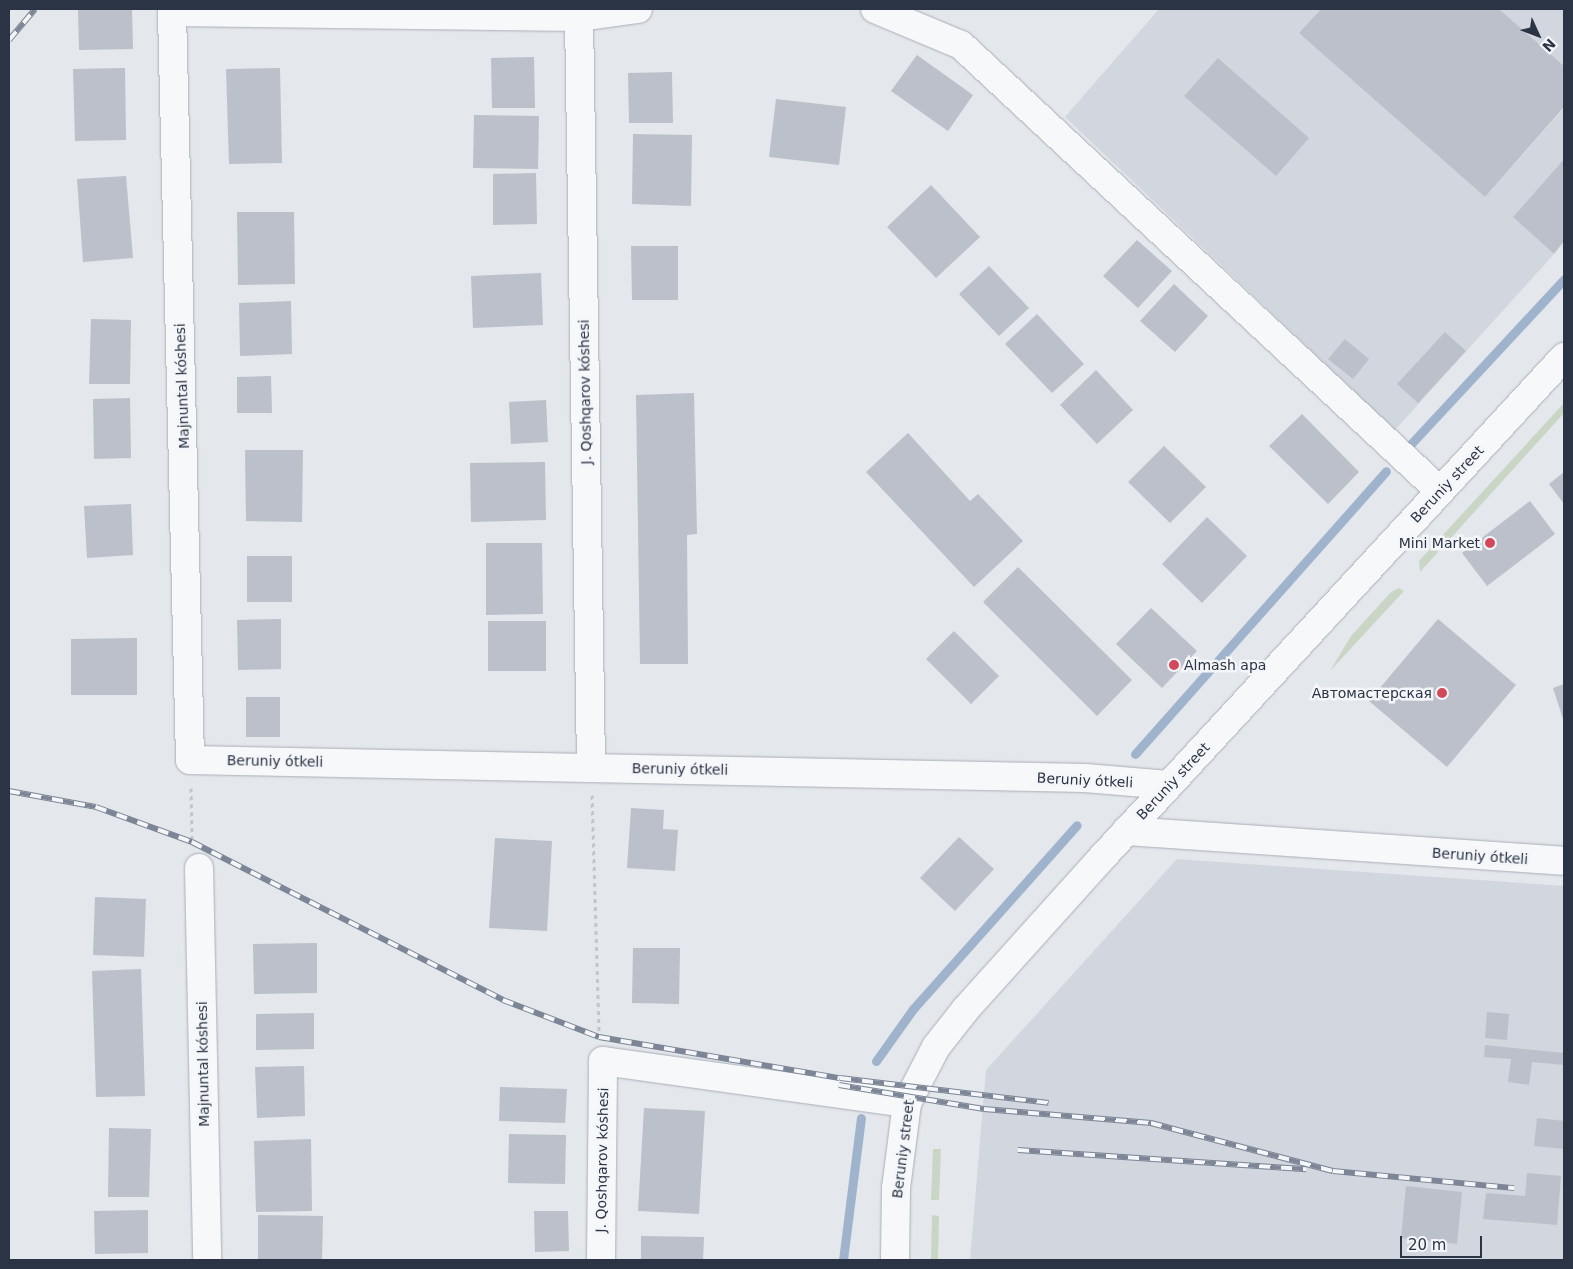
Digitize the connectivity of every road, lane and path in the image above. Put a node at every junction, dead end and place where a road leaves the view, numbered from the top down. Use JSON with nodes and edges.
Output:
{"nodes":[{"id":1,"x":638,"y":9,"type":"edge"},
{"id":2,"x":875,"y":9,"type":"edge"},
{"id":3,"x":579,"y":17,"type":"junction"},
{"id":4,"x":1564,"y":357,"type":"edge"},
{"id":5,"x":1440,"y":491,"type":"junction"},
{"id":6,"x":190,"y":760,"type":"junction"},
{"id":7,"x":591,"y":767,"type":"junction"},
{"id":8,"x":1169,"y":786,"type":"junction"},
{"id":9,"x":1126,"y":831,"type":"junction"},
{"id":10,"x":1564,"y":861,"type":"edge"},
{"id":11,"x":199,"y":868,"type":"joint"},
{"id":12,"x":603,"y":1061,"type":"junction"},
{"id":13,"x":907,"y":1103,"type":"junction"},
{"id":14,"x":207,"y":1260,"type":"edge"},
{"id":15,"x":601,"y":1260,"type":"edge"},
{"id":16,"x":895,"y":1260,"type":"edge"}],
"edges":[{"from":1,"to":3,"type":"street"},
{"from":2,"to":5,"type":"street"},
{"from":3,"to":6,"type":"street","name":"Majnuntal kóshesi"},
{"from":3,"to":7,"type":"street","name":"J. Qoshqarov kóshesi"},
{"from":4,"to":5,"type":"street","name":"Beruniy street"},
{"from":5,"to":8,"type":"street","name":"Beruniy street"},
{"from":6,"to":7,"type":"street","name":"Beruniy ótkeli"},
{"from":6,"to":11,"type":"path"},
{"from":7,"to":8,"type":"street","name":"Beruniy ótkeli"},
{"from":7,"to":12,"type":"path"},
{"from":8,"to":9,"type":"street","name":"Beruniy street"},
{"from":9,"to":10,"type":"street","name":"Beruniy ótkeli"},
{"from":9,"to":13,"type":"street","name":"Beruniy street"},
{"from":11,"to":14,"type":"street","name":"Majnuntal kóshesi"},
{"from":12,"to":13,"type":"street"},
{"from":12,"to":15,"type":"street","name":"J. Qoshqarov kóshesi"},
{"from":13,"to":16,"type":"street","name":"Beruniy street"}]}
